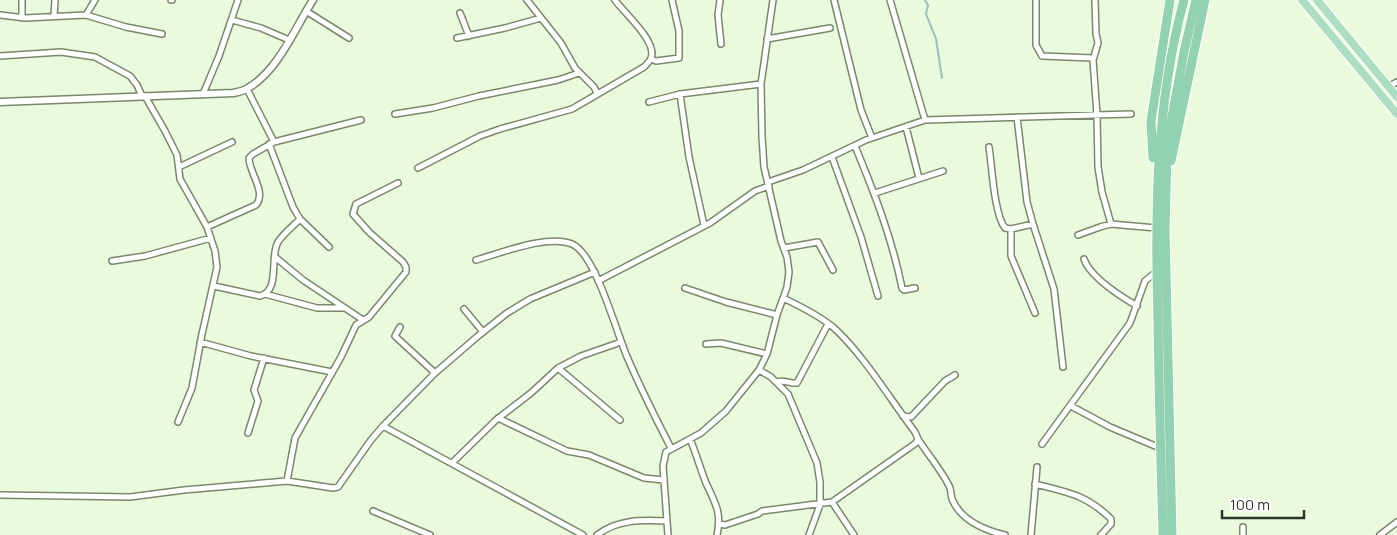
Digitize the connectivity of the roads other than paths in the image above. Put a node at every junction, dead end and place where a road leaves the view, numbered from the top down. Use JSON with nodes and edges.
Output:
{"nodes":[{"id":1,"x":22,"y":0,"type":"edge"},
{"id":2,"x":55,"y":0,"type":"edge"},
{"id":3,"x":95,"y":0,"type":"edge"},
{"id":4,"x":238,"y":0,"type":"edge"},
{"id":5,"x":313,"y":0,"type":"edge"},
{"id":6,"x":527,"y":0,"type":"edge"},
{"id":7,"x":615,"y":0,"type":"edge"},
{"id":8,"x":672,"y":0,"type":"edge"},
{"id":9,"x":720,"y":0,"type":"edge"},
{"id":10,"x":773,"y":0,"type":"edge"},
{"id":11,"x":834,"y":0,"type":"edge"},
{"id":12,"x":890,"y":0,"type":"edge"},
{"id":13,"x":1036,"y":0,"type":"edge"},
{"id":14,"x":1095,"y":0,"type":"edge"},
{"id":15,"x":1170,"y":0,"type":"edge"},
{"id":16,"x":1184,"y":0,"type":"edge"},
{"id":17,"x":1196,"y":0,"type":"edge"},
{"id":18,"x":1205,"y":0,"type":"edge"},
{"id":19,"x":1302,"y":0,"type":"edge"},
{"id":20,"x":1317,"y":0,"type":"edge"},
{"id":21,"x":306,"y":11,"type":"junction"},
{"id":22,"x":460,"y":14,"type":"dead end"},
{"id":23,"x":0,"y":15,"type":"edge"},
{"id":24,"x":86,"y":15,"type":"junction"},
{"id":25,"x":54,"y":16,"type":"junction"},
{"id":26,"x":22,"y":17,"type":"junction"},
{"id":27,"x":541,"y":18,"type":"junction"},
{"id":28,"x":232,"y":20,"type":"junction"},
{"id":29,"x":830,"y":28,"type":"dead end"},
{"id":30,"x":162,"y":34,"type":"dead end"},
{"id":31,"x":470,"y":36,"type":"junction"},
{"id":32,"x":348,"y":38,"type":"dead end"},
{"id":33,"x":457,"y":38,"type":"dead end"},
{"id":34,"x":767,"y":39,"type":"junction"},
{"id":35,"x":289,"y":40,"type":"junction"},
{"id":36,"x":721,"y":44,"type":"dead end"},
{"id":37,"x":0,"y":56,"type":"edge"},
{"id":38,"x":653,"y":57,"type":"junction"},
{"id":39,"x":1093,"y":58,"type":"junction"},
{"id":40,"x":579,"y":73,"type":"junction"},
{"id":41,"x":1397,"y":82,"type":"edge"},
{"id":42,"x":761,"y":84,"type":"junction"},
{"id":43,"x":1388,"y":86,"type":"junction"},
{"id":44,"x":247,"y":89,"type":"junction"},
{"id":45,"x":597,"y":93,"type":"junction"},
{"id":46,"x":203,"y":94,"type":"junction"},
{"id":47,"x":680,"y":94,"type":"junction"},
{"id":48,"x":143,"y":96,"type":"junction"},
{"id":49,"x":1397,"y":97,"type":"edge"},
{"id":50,"x":0,"y":102,"type":"edge"},
{"id":51,"x":649,"y":102,"type":"dead end"},
{"id":52,"x":395,"y":114,"type":"dead end"},
{"id":53,"x":1131,"y":114,"type":"dead end"},
{"id":54,"x":1397,"y":114,"type":"edge"},
{"id":55,"x":1097,"y":115,"type":"junction"},
{"id":56,"x":1017,"y":117,"type":"junction"},
{"id":57,"x":361,"y":120,"type":"dead end"},
{"id":58,"x":925,"y":120,"type":"junction"},
{"id":59,"x":906,"y":127,"type":"junction"},
{"id":60,"x":872,"y":138,"type":"junction"},
{"id":61,"x":232,"y":142,"type":"dead end"},
{"id":62,"x":271,"y":143,"type":"junction"},
{"id":63,"x":855,"y":146,"type":"junction"},
{"id":64,"x":989,"y":147,"type":"dead end"},
{"id":65,"x":832,"y":157,"type":"junction"},
{"id":66,"x":179,"y":167,"type":"junction"},
{"id":67,"x":418,"y":168,"type":"dead end"},
{"id":68,"x":943,"y":171,"type":"dead end"},
{"id":69,"x":919,"y":178,"type":"junction"},
{"id":70,"x":398,"y":183,"type":"dead end"},
{"id":71,"x":768,"y":184,"type":"junction"},
{"id":72,"x":1165,"y":185,"type":"junction"},
{"id":73,"x":875,"y":194,"type":"junction"},
{"id":74,"x":1156,"y":194,"type":"junction"},
{"id":75,"x":300,"y":219,"type":"junction"},
{"id":76,"x":1033,"y":224,"type":"junction"},
{"id":77,"x":1111,"y":224,"type":"junction"},
{"id":78,"x":704,"y":225,"type":"junction"},
{"id":79,"x":207,"y":227,"type":"junction"},
{"id":80,"x":1156,"y":228,"type":"junction"},
{"id":81,"x":1011,"y":229,"type":"junction"},
{"id":82,"x":1078,"y":235,"type":"dead end"},
{"id":83,"x":211,"y":238,"type":"junction"},
{"id":84,"x":329,"y":247,"type":"dead end"},
{"id":85,"x":784,"y":248,"type":"junction"},
{"id":86,"x":275,"y":257,"type":"junction"},
{"id":87,"x":1084,"y":259,"type":"dead end"},
{"id":88,"x":476,"y":260,"type":"dead end"},
{"id":89,"x":112,"y":261,"type":"dead end"},
{"id":90,"x":833,"y":270,"type":"dead end"},
{"id":91,"x":1156,"y":271,"type":"junction"},
{"id":92,"x":594,"y":272,"type":"junction"},
{"id":93,"x":598,"y":281,"type":"junction"},
{"id":94,"x":214,"y":286,"type":"junction"},
{"id":95,"x":685,"y":288,"type":"dead end"},
{"id":96,"x":915,"y":288,"type":"dead end"},
{"id":97,"x":265,"y":294,"type":"junction"},
{"id":98,"x":878,"y":296,"type":"dead end"},
{"id":99,"x":783,"y":298,"type":"junction"},
{"id":100,"x":1137,"y":306,"type":"junction"},
{"id":101,"x":345,"y":308,"type":"junction"},
{"id":102,"x":464,"y":309,"type":"dead end"},
{"id":103,"x":1035,"y":313,"type":"dead end"},
{"id":104,"x":777,"y":315,"type":"junction"},
{"id":105,"x":363,"y":320,"type":"junction"},
{"id":106,"x":828,"y":324,"type":"junction"},
{"id":107,"x":400,"y":327,"type":"dead end"},
{"id":108,"x":483,"y":332,"type":"junction"},
{"id":109,"x":200,"y":342,"type":"junction"},
{"id":110,"x":621,"y":342,"type":"junction"},
{"id":111,"x":706,"y":344,"type":"dead end"},
{"id":112,"x":767,"y":354,"type":"junction"},
{"id":113,"x":264,"y":358,"type":"junction"},
{"id":114,"x":1062,"y":367,"type":"dead end"},
{"id":115,"x":558,"y":368,"type":"junction"},
{"id":116,"x":759,"y":370,"type":"junction"},
{"id":117,"x":332,"y":372,"type":"junction"},
{"id":118,"x":436,"y":373,"type":"junction"},
{"id":119,"x":955,"y":375,"type":"dead end"},
{"id":120,"x":776,"y":382,"type":"junction"},
{"id":121,"x":1071,"y":406,"type":"junction"},
{"id":122,"x":903,"y":416,"type":"junction"},
{"id":123,"x":498,"y":418,"type":"junction"},
{"id":124,"x":620,"y":420,"type":"dead end"},
{"id":125,"x":178,"y":422,"type":"dead end"},
{"id":126,"x":383,"y":426,"type":"junction"},
{"id":127,"x":248,"y":433,"type":"dead end"},
{"id":128,"x":690,"y":439,"type":"junction"},
{"id":129,"x":918,"y":439,"type":"junction"},
{"id":130,"x":1042,"y":444,"type":"dead end"},
{"id":131,"x":671,"y":448,"type":"junction"},
{"id":132,"x":1160,"y":448,"type":"junction"},
{"id":133,"x":452,"y":463,"type":"junction"},
{"id":134,"x":1037,"y":466,"type":"dead end"},
{"id":135,"x":664,"y":480,"type":"junction"},
{"id":136,"x":287,"y":481,"type":"junction"},
{"id":137,"x":1035,"y":484,"type":"junction"},
{"id":138,"x":0,"y":495,"type":"edge"},
{"id":139,"x":832,"y":502,"type":"junction"},
{"id":140,"x":820,"y":505,"type":"junction"},
{"id":141,"x":373,"y":511,"type":"dead end"},
{"id":142,"x":667,"y":521,"type":"junction"},
{"id":143,"x":1397,"y":522,"type":"edge"},
{"id":144,"x":719,"y":524,"type":"junction"},
{"id":145,"x":1243,"y":527,"type":"dead end"},
{"id":146,"x":986,"y":532,"type":"edge"},
{"id":147,"x":430,"y":535,"type":"edge"},
{"id":148,"x":582,"y":535,"type":"edge"},
{"id":149,"x":596,"y":535,"type":"edge"},
{"id":150,"x":668,"y":535,"type":"edge"},
{"id":151,"x":717,"y":535,"type":"edge"},
{"id":152,"x":809,"y":535,"type":"edge"},
{"id":153,"x":854,"y":535,"type":"edge"},
{"id":154,"x":1005,"y":535,"type":"edge"},
{"id":155,"x":1031,"y":535,"type":"edge"},
{"id":156,"x":1101,"y":535,"type":"edge"},
{"id":157,"x":1163,"y":535,"type":"edge"},
{"id":158,"x":1172,"y":535,"type":"edge"},
{"id":159,"x":1243,"y":535,"type":"edge"},
{"id":160,"x":1380,"y":535,"type":"edge"}],
"edges":[{"from":1,"to":26,"type":"street"},
{"from":2,"to":25,"type":"street"},
{"from":3,"to":24,"type":"street"},
{"from":4,"to":28,"type":"street"},
{"from":5,"to":21,"type":"street"},
{"from":6,"to":27,"type":"street"},
{"from":7,"to":38,"type":"street"},
{"from":8,"to":38,"type":"street"},
{"from":9,"to":36,"type":"street"},
{"from":10,"to":34,"type":"street"},
{"from":11,"to":60,"type":"street"},
{"from":12,"to":58,"type":"street"},
{"from":13,"to":39,"type":"street"},
{"from":14,"to":39,"type":"street"},
{"from":15,"to":74,"type":"highway"},
{"from":16,"to":74,"type":"highway"},
{"from":17,"to":72,"type":"highway"},
{"from":18,"to":72,"type":"highway"},
{"from":19,"to":54,"type":"main road"},
{"from":20,"to":43,"type":"main road"},
{"from":21,"to":32,"type":"street"},
{"from":21,"to":35,"type":"street"},
{"from":22,"to":31,"type":"street"},
{"from":23,"to":26,"type":"street"},
{"from":24,"to":25,"type":"street"},
{"from":24,"to":30,"type":"street"},
{"from":25,"to":26,"type":"street"},
{"from":27,"to":31,"type":"street"},
{"from":27,"to":40,"type":"street"},
{"from":28,"to":35,"type":"street"},
{"from":28,"to":46,"type":"street"},
{"from":29,"to":34,"type":"street"},
{"from":31,"to":33,"type":"street"},
{"from":34,"to":42,"type":"street"},
{"from":35,"to":44,"type":"street"},
{"from":37,"to":48,"type":"street"},
{"from":38,"to":45,"type":"street"},
{"from":39,"to":55,"type":"street"},
{"from":40,"to":45,"type":"street"},
{"from":40,"to":52,"type":"street"},
{"from":41,"to":43,"type":"street"},
{"from":42,"to":47,"type":"street"},
{"from":42,"to":71,"type":"street"},
{"from":43,"to":49,"type":"main road"},
{"from":44,"to":46,"type":"street"},
{"from":44,"to":62,"type":"street"},
{"from":45,"to":67,"type":"street"},
{"from":46,"to":48,"type":"street"},
{"from":47,"to":51,"type":"street"},
{"from":47,"to":78,"type":"street"},
{"from":48,"to":50,"type":"street"},
{"from":48,"to":66,"type":"street"},
{"from":53,"to":55,"type":"street"},
{"from":55,"to":56,"type":"street"},
{"from":55,"to":77,"type":"street"},
{"from":56,"to":58,"type":"street"},
{"from":56,"to":76,"type":"street"},
{"from":57,"to":62,"type":"street"},
{"from":58,"to":59,"type":"street"},
{"from":59,"to":60,"type":"street"},
{"from":59,"to":69,"type":"street"},
{"from":60,"to":63,"type":"street"},
{"from":61,"to":66,"type":"street"},
{"from":62,"to":75,"type":"street"},
{"from":62,"to":79,"type":"street"},
{"from":63,"to":65,"type":"street"},
{"from":63,"to":73,"type":"street"},
{"from":64,"to":81,"type":"street"},
{"from":65,"to":71,"type":"street"},
{"from":65,"to":98,"type":"street"},
{"from":66,"to":79,"type":"street"},
{"from":68,"to":69,"type":"street"},
{"from":69,"to":73,"type":"street"},
{"from":70,"to":105,"type":"street"},
{"from":71,"to":78,"type":"street"},
{"from":71,"to":85,"type":"street"},
{"from":72,"to":158,"type":"highway"},
{"from":73,"to":96,"type":"street"},
{"from":74,"to":80,"type":"highway"},
{"from":75,"to":84,"type":"street"},
{"from":75,"to":86,"type":"street"},
{"from":76,"to":81,"type":"street"},
{"from":76,"to":114,"type":"street"},
{"from":77,"to":80,"type":"street"},
{"from":77,"to":82,"type":"street"},
{"from":78,"to":93,"type":"street"},
{"from":79,"to":83,"type":"street"},
{"from":80,"to":91,"type":"highway"},
{"from":81,"to":103,"type":"street"},
{"from":83,"to":89,"type":"street"},
{"from":83,"to":94,"type":"street"},
{"from":85,"to":90,"type":"street"},
{"from":85,"to":99,"type":"street"},
{"from":86,"to":97,"type":"street"},
{"from":86,"to":101,"type":"street"},
{"from":87,"to":100,"type":"street"},
{"from":88,"to":92,"type":"street"},
{"from":91,"to":100,"type":"street"},
{"from":91,"to":132,"type":"highway"},
{"from":92,"to":93,"type":"street"},
{"from":92,"to":108,"type":"street"},
{"from":93,"to":110,"type":"street"},
{"from":94,"to":97,"type":"street"},
{"from":94,"to":109,"type":"street"},
{"from":95,"to":104,"type":"street"},
{"from":97,"to":101,"type":"street"},
{"from":99,"to":104,"type":"street"},
{"from":99,"to":106,"type":"street"},
{"from":100,"to":121,"type":"street"},
{"from":101,"to":105,"type":"street"},
{"from":102,"to":108,"type":"street"},
{"from":104,"to":112,"type":"street"},
{"from":105,"to":117,"type":"street"},
{"from":106,"to":120,"type":"street"},
{"from":106,"to":122,"type":"street"},
{"from":107,"to":118,"type":"street"},
{"from":108,"to":118,"type":"street"},
{"from":109,"to":113,"type":"street"},
{"from":109,"to":125,"type":"street"},
{"from":110,"to":115,"type":"street"},
{"from":110,"to":131,"type":"street"},
{"from":111,"to":112,"type":"street"},
{"from":112,"to":116,"type":"street"},
{"from":113,"to":117,"type":"street"},
{"from":113,"to":127,"type":"street"},
{"from":115,"to":123,"type":"street"},
{"from":115,"to":124,"type":"street"},
{"from":116,"to":120,"type":"street"},
{"from":116,"to":128,"type":"street"},
{"from":117,"to":136,"type":"street"},
{"from":118,"to":126,"type":"street"},
{"from":119,"to":122,"type":"street"},
{"from":120,"to":140,"type":"street"},
{"from":121,"to":130,"type":"street"},
{"from":121,"to":132,"type":"street"},
{"from":122,"to":129,"type":"street"},
{"from":123,"to":133,"type":"street"},
{"from":123,"to":135,"type":"street"},
{"from":126,"to":133,"type":"street"},
{"from":126,"to":136,"type":"street"},
{"from":128,"to":131,"type":"street"},
{"from":128,"to":144,"type":"street"},
{"from":129,"to":139,"type":"street"},
{"from":129,"to":146,"type":"street"},
{"from":131,"to":135,"type":"street"},
{"from":132,"to":157,"type":"highway"},
{"from":133,"to":148,"type":"street"},
{"from":134,"to":137,"type":"street"},
{"from":135,"to":142,"type":"street"},
{"from":136,"to":138,"type":"street"},
{"from":137,"to":155,"type":"street"},
{"from":137,"to":156,"type":"street"},
{"from":139,"to":140,"type":"street"},
{"from":139,"to":153,"type":"street"},
{"from":140,"to":144,"type":"street"},
{"from":140,"to":152,"type":"street"},
{"from":141,"to":147,"type":"street"},
{"from":142,"to":149,"type":"street"},
{"from":142,"to":150,"type":"street"},
{"from":143,"to":160,"type":"street"},
{"from":144,"to":151,"type":"street"},
{"from":145,"to":159,"type":"street"},
{"from":146,"to":154,"type":"street"}]}
